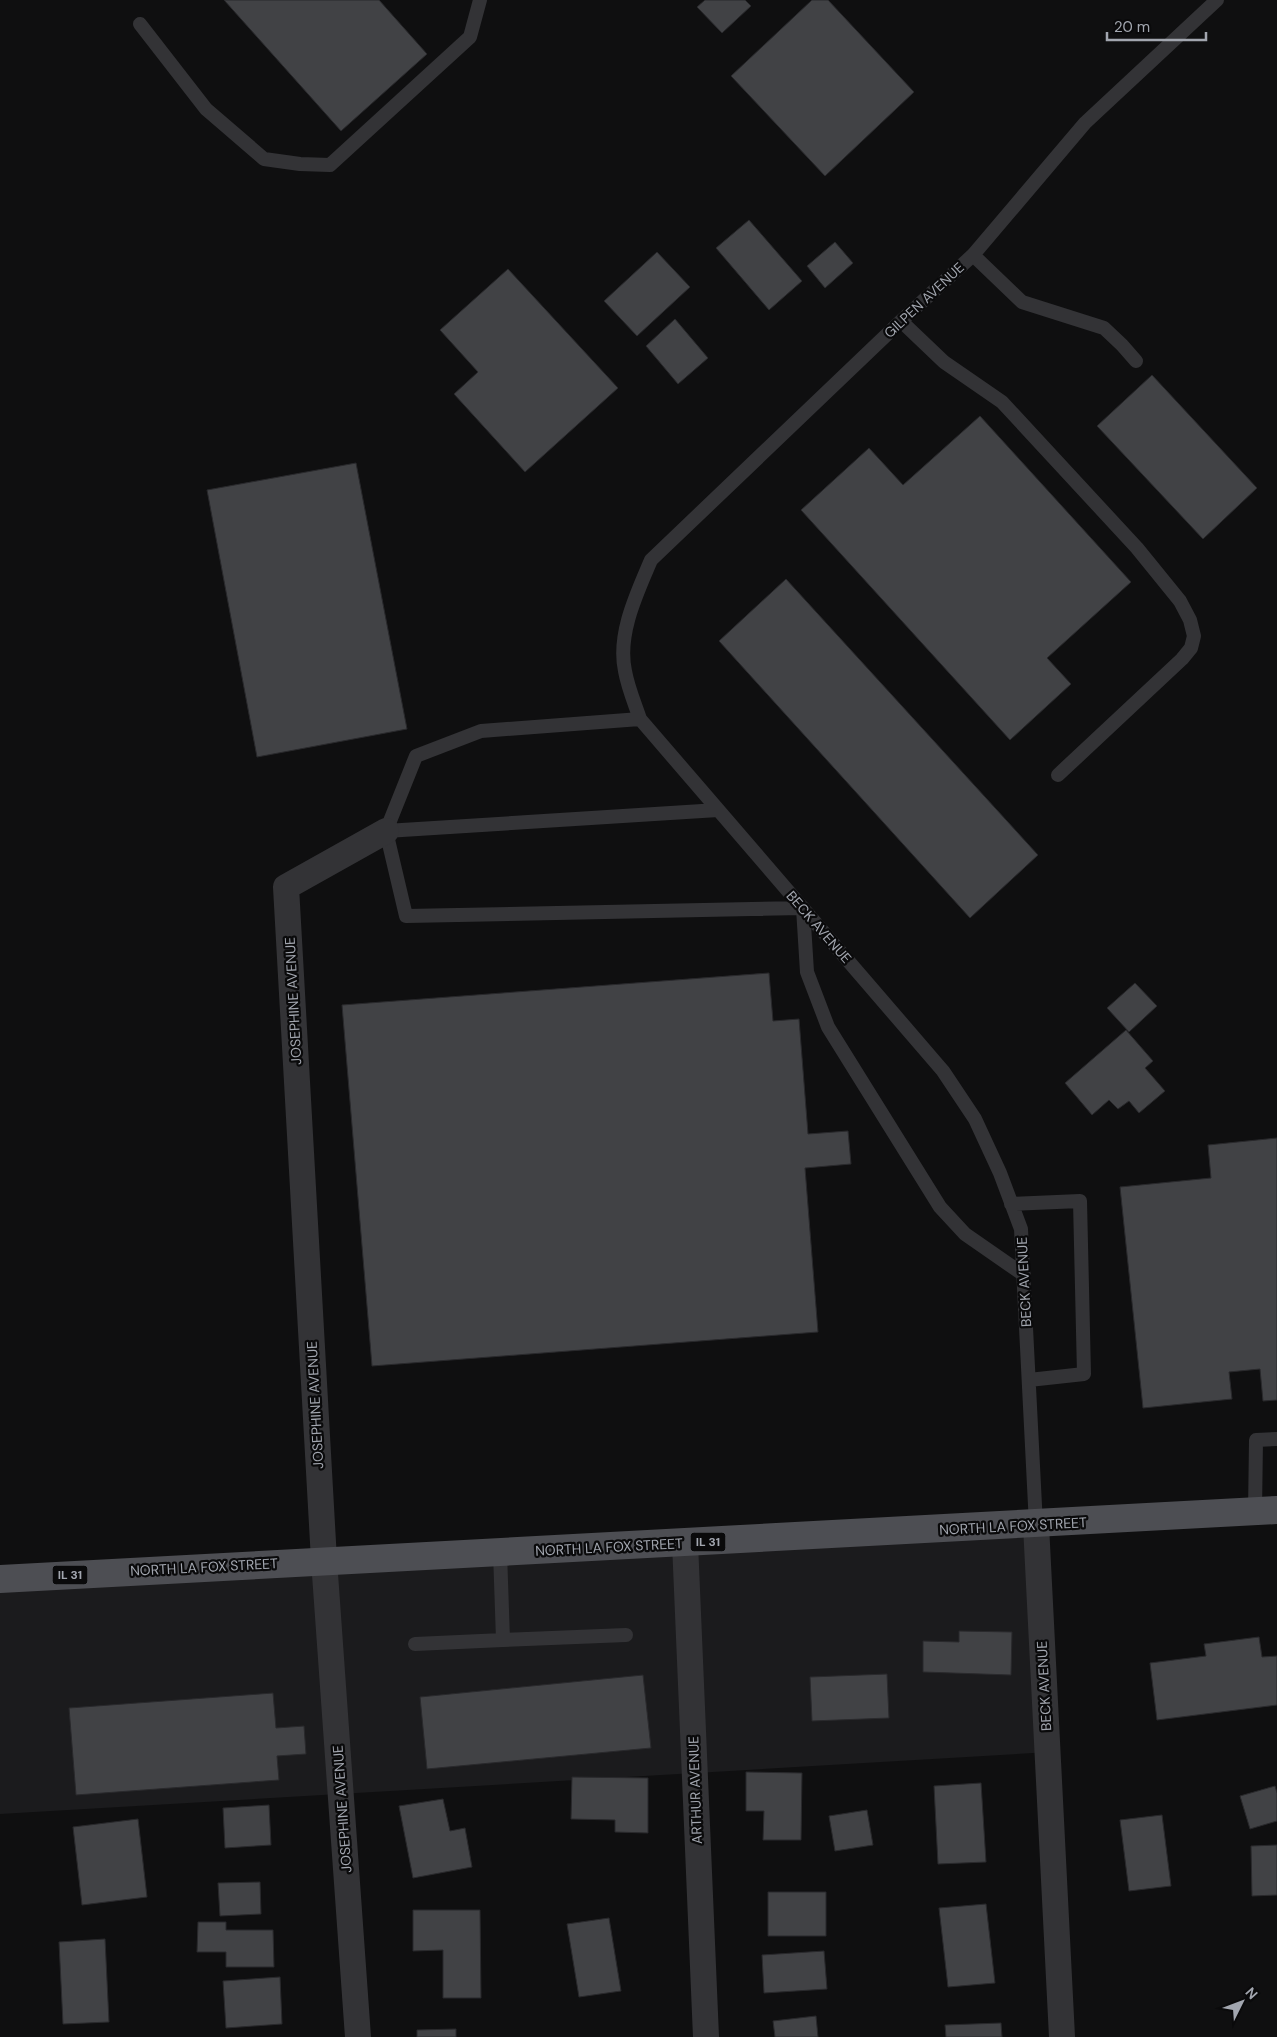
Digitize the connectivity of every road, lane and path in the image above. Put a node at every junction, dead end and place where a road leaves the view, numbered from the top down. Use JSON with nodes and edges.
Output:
{"nodes":[{"id":1,"x":480,"y":0,"type":"edge"},
{"id":2,"x":1217,"y":0,"type":"edge"},
{"id":3,"x":140,"y":24,"type":"dead end"},
{"id":4,"x":972,"y":255,"type":"junction"},
{"id":5,"x":901,"y":321,"type":"junction"},
{"id":6,"x":1136,"y":361,"type":"dead end"},
{"id":7,"x":634,"y":600,"type":"joint"},
{"id":8,"x":640,"y":720,"type":"junction"},
{"id":9,"x":1058,"y":775,"type":"dead end"},
{"id":10,"x":718,"y":810,"type":"junction"},
{"id":11,"x":386,"y":831,"type":"junction"},
{"id":12,"x":802,"y":908,"type":"junction"},
{"id":13,"x":1012,"y":1204,"type":"junction"},
{"id":14,"x":1024,"y":1275,"type":"junction"},
{"id":15,"x":1029,"y":1380,"type":"junction"},
{"id":16,"x":1277,"y":1439,"type":"edge"},
{"id":17,"x":1266,"y":1511,"type":"edge"},
{"id":18,"x":1036,"y":1525,"type":"junction"},
{"id":19,"x":685,"y":1543,"type":"junction"},
{"id":20,"x":500,"y":1552,"type":"junction"},
{"id":21,"x":324,"y":1560,"type":"junction"},
{"id":22,"x":0,"y":1579,"type":"edge"},
{"id":23,"x":626,"y":1635,"type":"dead end"},
{"id":24,"x":503,"y":1640,"type":"junction"},
{"id":25,"x":415,"y":1644,"type":"dead end"},
{"id":26,"x":358,"y":2037,"type":"edge"},
{"id":27,"x":706,"y":2037,"type":"edge"},
{"id":28,"x":1062,"y":2037,"type":"edge"}],
"edges":[{"from":1,"to":3,"type":"lane"},
{"from":2,"to":4,"type":"lane","name":"GILPEN AVENUE"},
{"from":4,"to":5,"type":"lane","name":"GILPEN AVENUE"},
{"from":4,"to":6,"type":"lane"},
{"from":5,"to":7,"type":"lane","name":"GILPEN AVENUE"},
{"from":5,"to":9,"type":"lane"},
{"from":7,"to":8,"type":"lane","name":"BECK AVENUE"},
{"from":8,"to":10,"type":"lane","name":"BECK AVENUE"},
{"from":8,"to":11,"type":"lane"},
{"from":10,"to":11,"type":"lane"},
{"from":10,"to":12,"type":"lane","name":"BECK AVENUE"},
{"from":11,"to":12,"type":"lane"},
{"from":11,"to":21,"type":"street","name":"JOSEPHINE AVENUE"},
{"from":12,"to":13,"type":"lane","name":"BECK AVENUE"},
{"from":12,"to":14,"type":"lane"},
{"from":13,"to":14,"type":"lane","name":"BECK AVENUE"},
{"from":13,"to":15,"type":"lane"},
{"from":14,"to":15,"type":"lane","name":"BECK AVENUE"},
{"from":15,"to":18,"type":"lane","name":"BECK AVENUE"},
{"from":16,"to":17,"type":"lane"},
{"from":17,"to":18,"type":"main road","name":"NORTH LA FOX STREET","number":"IL 31"},
{"from":18,"to":19,"type":"main road","name":"NORTH LA FOX STREET","number":"IL 31"},
{"from":18,"to":28,"type":"street","name":"BECK AVENUE"},
{"from":19,"to":20,"type":"main road","name":"NORTH LA FOX STREET","number":"IL 31"},
{"from":19,"to":27,"type":"street","name":"ARTHUR AVENUE"},
{"from":20,"to":21,"type":"main road","name":"NORTH LA FOX STREET","number":"IL 31"},
{"from":20,"to":24,"type":"lane"},
{"from":21,"to":22,"type":"main road","name":"NORTH LA FOX STREET","number":"IL 31"},
{"from":21,"to":26,"type":"street","name":"JOSEPHINE AVENUE"},
{"from":23,"to":24,"type":"lane"},
{"from":24,"to":25,"type":"lane"}]}
